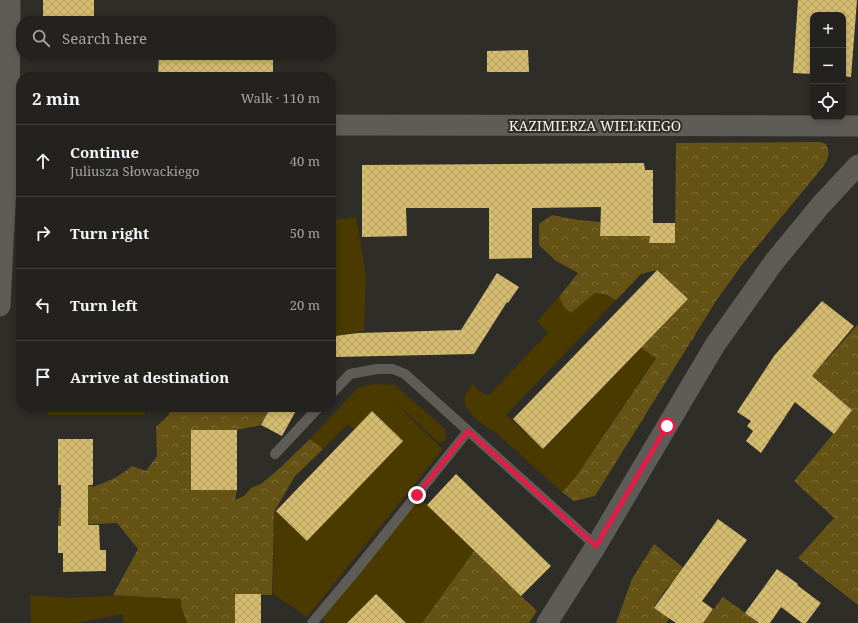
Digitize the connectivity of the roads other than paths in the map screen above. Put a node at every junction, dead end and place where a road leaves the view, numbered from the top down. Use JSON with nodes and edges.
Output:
{"nodes":[{"id":1,"x":10,"y":0,"type":"edge"},
{"id":2,"x":15,"y":125,"type":"edge"},
{"id":3,"x":336,"y":125,"type":"edge"},
{"id":4,"x":858,"y":126,"type":"edge"},
{"id":5,"x":858,"y":164,"type":"edge"},
{"id":6,"x":0,"y":306,"type":"edge"},
{"id":7,"x":336,"y":389,"type":"edge"},
{"id":8,"x":314,"y":412,"type":"edge"},
{"id":9,"x":468,"y":431,"type":"junction"},
{"id":10,"x":275,"y":454,"type":"dead end"},
{"id":11,"x":596,"y":546,"type":"junction"},
{"id":12,"x":312,"y":623,"type":"edge"},
{"id":13,"x":547,"y":623,"type":"edge"}],
"edges":[{"from":1,"to":2,"type":"street"},
{"from":2,"to":6,"type":"street"},
{"from":3,"to":4,"type":"street","name":"KAZIMIERZA WIELKIEGO"},
{"from":5,"to":11,"type":"street"},
{"from":7,"to":9,"type":"lane"},
{"from":8,"to":10,"type":"lane"},
{"from":9,"to":11,"type":"lane"},
{"from":9,"to":12,"type":"lane"},
{"from":11,"to":13,"type":"street"}]}
